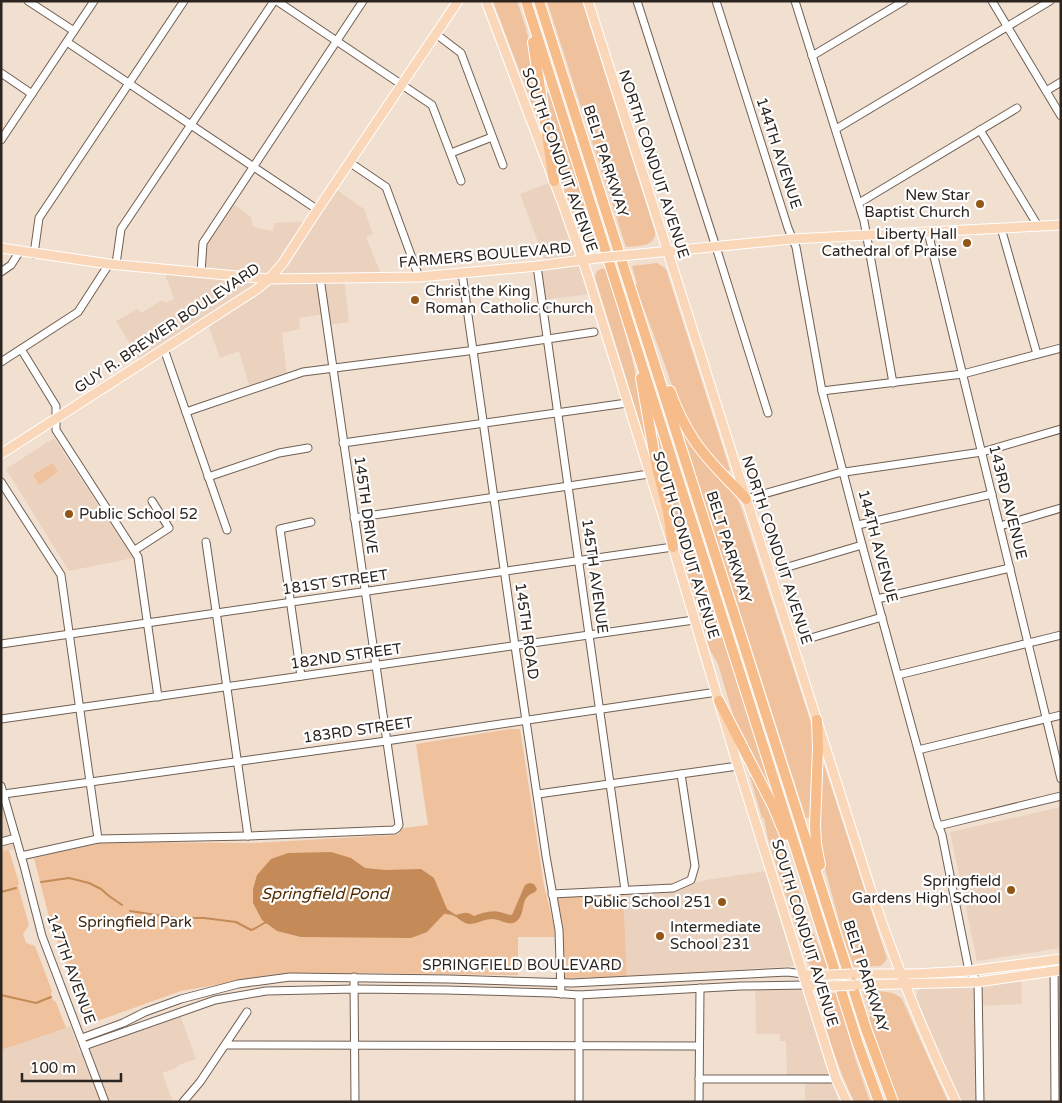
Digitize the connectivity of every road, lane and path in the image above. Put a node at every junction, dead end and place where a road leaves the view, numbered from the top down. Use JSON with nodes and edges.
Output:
{"nodes":[{"id":1,"x":28,"y":1,"type":"edge"},
{"id":2,"x":94,"y":1,"type":"edge"},
{"id":3,"x":184,"y":1,"type":"edge"},
{"id":4,"x":275,"y":1,"type":"edge"},
{"id":5,"x":363,"y":1,"type":"edge"},
{"id":6,"x":458,"y":1,"type":"edge"},
{"id":7,"x":486,"y":1,"type":"edge"},
{"id":8,"x":526,"y":1,"type":"edge"},
{"id":9,"x":538,"y":1,"type":"edge"},
{"id":10,"x":588,"y":1,"type":"edge"},
{"id":11,"x":638,"y":1,"type":"edge"},
{"id":12,"x":716,"y":1,"type":"edge"},
{"id":13,"x":795,"y":1,"type":"edge"},
{"id":14,"x":904,"y":1,"type":"edge"},
{"id":15,"x":992,"y":1,"type":"edge"},
{"id":16,"x":1050,"y":1,"type":"edge"},
{"id":17,"x":1007,"y":26,"type":"junction"},
{"id":18,"x":74,"y":31,"type":"junction"},
{"id":19,"x":436,"y":34,"type":"junction"},
{"id":20,"x":67,"y":42,"type":"junction"},
{"id":21,"x":337,"y":42,"type":"junction"},
{"id":22,"x":812,"y":56,"type":"junction"},
{"id":23,"x":1,"y":73,"type":"edge"},
{"id":24,"x":1061,"y":82,"type":"edge"},
{"id":25,"x":129,"y":83,"type":"junction"},
{"id":26,"x":401,"y":85,"type":"junction"},
{"id":27,"x":1046,"y":91,"type":"junction"},
{"id":28,"x":32,"y":94,"type":"junction"},
{"id":29,"x":1018,"y":108,"type":"dead end"},
{"id":30,"x":1061,"y":116,"type":"edge"},
{"id":31,"x":192,"y":124,"type":"junction"},
{"id":32,"x":836,"y":129,"type":"junction"},
{"id":33,"x":980,"y":130,"type":"junction"},
{"id":34,"x":492,"y":137,"type":"junction"},
{"id":35,"x":1,"y":140,"type":"edge"},
{"id":36,"x":451,"y":153,"type":"junction"},
{"id":37,"x":349,"y":162,"type":"junction"},
{"id":38,"x":503,"y":165,"type":"dead end"},
{"id":39,"x":254,"y":166,"type":"junction"},
{"id":40,"x":462,"y":181,"type":"dead end"},
{"id":41,"x":554,"y":181,"type":"junction"},
{"id":42,"x":859,"y":203,"type":"junction"},
{"id":43,"x":318,"y":210,"type":"junction"},
{"id":44,"x":1038,"y":226,"type":"junction"},
{"id":45,"x":1061,"y":226,"type":"edge"},
{"id":46,"x":1001,"y":228,"type":"junction"},
{"id":47,"x":928,"y":232,"type":"junction"},
{"id":48,"x":867,"y":234,"type":"junction"},
{"id":49,"x":792,"y":239,"type":"junction"},
{"id":50,"x":716,"y":247,"type":"junction"},
{"id":51,"x":1,"y":248,"type":"edge"},
{"id":52,"x":20,"y":252,"type":"junction"},
{"id":53,"x":668,"y":252,"type":"junction"},
{"id":54,"x":34,"y":254,"type":"junction"},
{"id":55,"x":583,"y":260,"type":"junction"},
{"id":56,"x":112,"y":264,"type":"junction"},
{"id":57,"x":537,"y":266,"type":"junction"},
{"id":58,"x":1,"y":272,"type":"edge"},
{"id":59,"x":201,"y":273,"type":"junction"},
{"id":60,"x":462,"y":273,"type":"junction"},
{"id":61,"x":419,"y":277,"type":"junction"},
{"id":62,"x":320,"y":278,"type":"junction"},
{"id":63,"x":269,"y":279,"type":"junction"},
{"id":64,"x":642,"y":323,"type":"junction"},
{"id":65,"x":594,"y":332,"type":"dead end"},
{"id":66,"x":547,"y":339,"type":"junction"},
{"id":67,"x":634,"y":340,"type":"junction"},
{"id":68,"x":1061,"y":348,"type":"edge"},
{"id":69,"x":21,"y":349,"type":"junction"},
{"id":70,"x":164,"y":349,"type":"junction"},
{"id":71,"x":473,"y":350,"type":"junction"},
{"id":72,"x":1037,"y":354,"type":"junction"},
{"id":73,"x":1,"y":362,"type":"edge"},
{"id":74,"x":333,"y":369,"type":"junction"},
{"id":75,"x":963,"y":374,"type":"junction"},
{"id":76,"x":893,"y":383,"type":"junction"},
{"id":77,"x":822,"y":391,"type":"junction"},
{"id":78,"x":627,"y":402,"type":"junction"},
{"id":79,"x":186,"y":412,"type":"junction"},
{"id":80,"x":558,"y":413,"type":"junction"},
{"id":81,"x":768,"y":413,"type":"dead end"},
{"id":82,"x":56,"y":418,"type":"junction"},
{"id":83,"x":484,"y":423,"type":"junction"},
{"id":84,"x":1061,"y":429,"type":"edge"},
{"id":85,"x":343,"y":444,"type":"junction"},
{"id":86,"x":308,"y":448,"type":"dead end"},
{"id":87,"x":982,"y":452,"type":"junction"},
{"id":88,"x":1,"y":454,"type":"edge"},
{"id":89,"x":844,"y":472,"type":"junction"},
{"id":90,"x":649,"y":474,"type":"junction"},
{"id":91,"x":208,"y":477,"type":"junction"},
{"id":92,"x":1,"y":482,"type":"edge"},
{"id":93,"x":568,"y":487,"type":"junction"},
{"id":94,"x":992,"y":494,"type":"junction"},
{"id":95,"x":494,"y":498,"type":"junction"},
{"id":96,"x":746,"y":499,"type":"junction"},
{"id":97,"x":152,"y":501,"type":"dead end"},
{"id":98,"x":1061,"y":508,"type":"edge"},
{"id":99,"x":354,"y":518,"type":"junction"},
{"id":100,"x":311,"y":522,"type":"dead end"},
{"id":101,"x":858,"y":525,"type":"junction"},
{"id":102,"x":1000,"y":526,"type":"junction"},
{"id":103,"x":227,"y":530,"type":"dead end"},
{"id":104,"x":206,"y":542,"type":"dead end"},
{"id":105,"x":862,"y":545,"type":"junction"},
{"id":106,"x":672,"y":547,"type":"junction"},
{"id":107,"x":134,"y":550,"type":"junction"},
{"id":108,"x":578,"y":561,"type":"junction"},
{"id":109,"x":1010,"y":568,"type":"junction"},
{"id":110,"x":781,"y":569,"type":"dead end"},
{"id":111,"x":504,"y":572,"type":"junction"},
{"id":112,"x":364,"y":592,"type":"junction"},
{"id":113,"x":877,"y":599,"type":"junction"},
{"id":114,"x":291,"y":602,"type":"junction"},
{"id":115,"x":217,"y":613,"type":"junction"},
{"id":116,"x":882,"y":616,"type":"junction"},
{"id":117,"x":694,"y":620,"type":"junction"},
{"id":118,"x":147,"y":622,"type":"junction"},
{"id":119,"x":69,"y":634,"type":"junction"},
{"id":120,"x":589,"y":634,"type":"junction"},
{"id":121,"x":1061,"y":635,"type":"edge"},
{"id":122,"x":804,"y":640,"type":"dead end"},
{"id":123,"x":1028,"y":643,"type":"junction"},
{"id":124,"x":1,"y":644,"type":"edge"},
{"id":125,"x":515,"y":646,"type":"junction"},
{"id":126,"x":375,"y":666,"type":"junction"},
{"id":127,"x":898,"y":675,"type":"junction"},
{"id":128,"x":301,"y":676,"type":"junction"},
{"id":129,"x":227,"y":687,"type":"junction"},
{"id":130,"x":158,"y":697,"type":"junction"},
{"id":131,"x":718,"y":697,"type":"junction"},
{"id":132,"x":80,"y":708,"type":"junction"},
{"id":133,"x":600,"y":710,"type":"junction"},
{"id":134,"x":1061,"y":715,"type":"edge"},
{"id":135,"x":1046,"y":718,"type":"junction"},
{"id":136,"x":1,"y":719,"type":"edge"},
{"id":137,"x":526,"y":720,"type":"junction"},
{"id":138,"x":817,"y":720,"type":"junction"},
{"id":139,"x":386,"y":741,"type":"junction"},
{"id":140,"x":918,"y":750,"type":"junction"},
{"id":141,"x":237,"y":761,"type":"junction"},
{"id":142,"x":738,"y":766,"type":"junction"},
{"id":143,"x":681,"y":774,"type":"junction"},
{"id":144,"x":1061,"y":779,"type":"edge"},
{"id":145,"x":91,"y":782,"type":"junction"},
{"id":146,"x":610,"y":784,"type":"junction"},
{"id":147,"x":1,"y":786,"type":"edge"},
{"id":148,"x":4,"y":794,"type":"junction"},
{"id":149,"x":538,"y":794,"type":"junction"},
{"id":150,"x":1061,"y":796,"type":"edge"},
{"id":151,"x":938,"y":826,"type":"junction"},
{"id":152,"x":248,"y":836,"type":"junction"},
{"id":153,"x":16,"y":838,"type":"junction"},
{"id":154,"x":98,"y":839,"type":"junction"},
{"id":155,"x":1,"y":842,"type":"edge"},
{"id":156,"x":21,"y":856,"type":"junction"},
{"id":157,"x":625,"y":890,"type":"junction"},
{"id":158,"x":552,"y":894,"type":"junction"},
{"id":159,"x":827,"y":903,"type":"junction"},
{"id":160,"x":814,"y":904,"type":"junction"},
{"id":161,"x":1057,"y":960,"type":"edge"},
{"id":162,"x":969,"y":970,"type":"junction"},
{"id":163,"x":1057,"y":970,"type":"edge"},
{"id":164,"x":803,"y":974,"type":"junction"},
{"id":165,"x":900,"y":974,"type":"junction"},
{"id":166,"x":354,"y":977,"type":"junction"},
{"id":167,"x":560,"y":982,"type":"junction"},
{"id":168,"x":978,"y":982,"type":"junction"},
{"id":169,"x":904,"y":984,"type":"junction"},
{"id":170,"x":806,"y":985,"type":"junction"},
{"id":171,"x":700,"y":988,"type":"junction"},
{"id":172,"x":355,"y":989,"type":"junction"},
{"id":173,"x":560,"y":994,"type":"junction"},
{"id":174,"x":579,"y":995,"type":"junction"},
{"id":175,"x":247,"y":1012,"type":"dead end"},
{"id":176,"x":83,"y":1042,"type":"junction"},
{"id":177,"x":225,"y":1045,"type":"junction"},
{"id":178,"x":355,"y":1045,"type":"junction"},
{"id":179,"x":579,"y":1046,"type":"junction"},
{"id":180,"x":699,"y":1046,"type":"junction"},
{"id":181,"x":836,"y":1078,"type":"junction"},
{"id":182,"x":699,"y":1079,"type":"junction"},
{"id":183,"x":105,"y":1102,"type":"edge"},
{"id":184,"x":183,"y":1102,"type":"edge"},
{"id":185,"x":354,"y":1102,"type":"edge"},
{"id":186,"x":579,"y":1102,"type":"edge"},
{"id":187,"x":699,"y":1102,"type":"edge"},
{"id":188,"x":847,"y":1102,"type":"edge"},
{"id":189,"x":879,"y":1102,"type":"edge"},
{"id":190,"x":893,"y":1102,"type":"edge"},
{"id":191,"x":956,"y":1102,"type":"edge"},
{"id":192,"x":980,"y":1102,"type":"edge"},
{"id":193,"x":1055,"y":1102,"type":"edge"}],
"edges":[{"from":1,"to":18,"type":"street"},
{"from":2,"to":18,"type":"street"},
{"from":3,"to":25,"type":"street"},
{"from":4,"to":21,"type":"street"},
{"from":4,"to":31,"type":"street"},
{"from":5,"to":21,"type":"street"},
{"from":6,"to":19,"type":"main road","name":"GUY R. BREWER BOULEVARD"},
{"from":7,"to":41,"type":"main road","name":"SOUTH CONDUIT AVENUE"},
{"from":8,"to":41,"type":"highway"},
{"from":8,"to":67,"type":"highway","name":"BELT PARKWAY"},
{"from":9,"to":64,"type":"highway","name":"BELT PARKWAY"},
{"from":10,"to":53,"type":"main road","name":"NORTH CONDUIT AVENUE"},
{"from":11,"to":50,"type":"street"},
{"from":12,"to":49,"type":"street","name":"144TH AVENUE"},
{"from":13,"to":22,"type":"street"},
{"from":14,"to":22,"type":"street"},
{"from":15,"to":17,"type":"street"},
{"from":16,"to":17,"type":"street"},
{"from":17,"to":27,"type":"street"},
{"from":17,"to":32,"type":"street"},
{"from":18,"to":20,"type":"street"},
{"from":19,"to":26,"type":"main road","name":"GUY R. BREWER BOULEVARD"},
{"from":19,"to":34,"type":"street"},
{"from":20,"to":25,"type":"street"},
{"from":20,"to":28,"type":"street"},
{"from":21,"to":26,"type":"street"},
{"from":21,"to":39,"type":"street"},
{"from":22,"to":32,"type":"street"},
{"from":23,"to":28,"type":"street"},
{"from":24,"to":27,"type":"street"},
{"from":25,"to":31,"type":"street"},
{"from":25,"to":54,"type":"street"},
{"from":26,"to":36,"type":"street"},
{"from":26,"to":37,"type":"main road","name":"GUY R. BREWER BOULEVARD"},
{"from":27,"to":30,"type":"street"},
{"from":28,"to":35,"type":"street"},
{"from":29,"to":33,"type":"street"},
{"from":31,"to":39,"type":"street"},
{"from":31,"to":56,"type":"street"},
{"from":32,"to":42,"type":"street"},
{"from":33,"to":42,"type":"street"},
{"from":33,"to":44,"type":"street"},
{"from":34,"to":36,"type":"street"},
{"from":34,"to":38,"type":"street"},
{"from":36,"to":40,"type":"street"},
{"from":37,"to":43,"type":"main road","name":"GUY R. BREWER BOULEVARD"},
{"from":37,"to":61,"type":"street"},
{"from":39,"to":43,"type":"street"},
{"from":39,"to":59,"type":"street"},
{"from":41,"to":55,"type":"main road","name":"SOUTH CONDUIT AVENUE"},
{"from":42,"to":48,"type":"street"},
{"from":43,"to":63,"type":"main road","name":"GUY R. BREWER BOULEVARD"},
{"from":44,"to":45,"type":"main road","name":"FARMERS BOULEVARD"},
{"from":44,"to":46,"type":"main road","name":"FARMERS BOULEVARD"},
{"from":46,"to":47,"type":"main road","name":"FARMERS BOULEVARD"},
{"from":46,"to":72,"type":"street"},
{"from":47,"to":48,"type":"main road","name":"FARMERS BOULEVARD"},
{"from":47,"to":75,"type":"street","name":"143RD AVENUE"},
{"from":48,"to":49,"type":"main road","name":"FARMERS BOULEVARD"},
{"from":48,"to":76,"type":"street"},
{"from":49,"to":50,"type":"main road","name":"FARMERS BOULEVARD"},
{"from":49,"to":77,"type":"street","name":"144TH AVENUE"},
{"from":50,"to":53,"type":"main road","name":"FARMERS BOULEVARD"},
{"from":50,"to":81,"type":"street"},
{"from":51,"to":52,"type":"main road","name":"FARMERS BOULEVARD"},
{"from":52,"to":54,"type":"main road","name":"FARMERS BOULEVARD"},
{"from":52,"to":58,"type":"street"},
{"from":53,"to":55,"type":"main road","name":"FARMERS BOULEVARD","bridge":true},
{"from":53,"to":96,"type":"main road","name":"NORTH CONDUIT AVENUE"},
{"from":54,"to":56,"type":"main road","name":"FARMERS BOULEVARD"},
{"from":55,"to":57,"type":"main road","name":"FARMERS BOULEVARD"},
{"from":55,"to":78,"type":"main road","name":"SOUTH CONDUIT AVENUE"},
{"from":56,"to":59,"type":"main road","name":"FARMERS BOULEVARD"},
{"from":56,"to":69,"type":"street"},
{"from":57,"to":60,"type":"main road","name":"FARMERS BOULEVARD"},
{"from":57,"to":66,"type":"street","name":"145TH AVENUE"},
{"from":59,"to":63,"type":"main road","name":"FARMERS BOULEVARD"},
{"from":60,"to":61,"type":"main road","name":"FARMERS BOULEVARD"},
{"from":60,"to":71,"type":"street","name":"145TH ROAD"},
{"from":61,"to":62,"type":"main road","name":"FARMERS BOULEVARD"},
{"from":62,"to":63,"type":"main road","name":"FARMERS BOULEVARD"},
{"from":62,"to":74,"type":"street","name":"145TH DRIVE"},
{"from":63,"to":70,"type":"main road","name":"GUY R. BREWER BOULEVARD"},
{"from":64,"to":96,"type":"highway"},
{"from":64,"to":159,"type":"highway","name":"BELT PARKWAY"},
{"from":65,"to":66,"type":"street"},
{"from":66,"to":71,"type":"street"},
{"from":66,"to":80,"type":"street","name":"145TH AVENUE"},
{"from":67,"to":106,"type":"highway"},
{"from":67,"to":160,"type":"highway","name":"BELT PARKWAY"},
{"from":68,"to":72,"type":"street"},
{"from":69,"to":73,"type":"street"},
{"from":69,"to":82,"type":"street"},
{"from":70,"to":79,"type":"street"},
{"from":70,"to":82,"type":"main road","name":"GUY R. BREWER BOULEVARD"},
{"from":71,"to":74,"type":"street"},
{"from":71,"to":83,"type":"street","name":"145TH ROAD"},
{"from":72,"to":75,"type":"street"},
{"from":74,"to":79,"type":"street"},
{"from":74,"to":85,"type":"street","name":"145TH DRIVE"},
{"from":75,"to":76,"type":"street"},
{"from":75,"to":87,"type":"street","name":"143RD AVENUE"},
{"from":76,"to":77,"type":"street"},
{"from":77,"to":89,"type":"street","name":"144TH AVENUE"},
{"from":78,"to":80,"type":"street"},
{"from":78,"to":90,"type":"main road","name":"SOUTH CONDUIT AVENUE"},
{"from":79,"to":91,"type":"street"},
{"from":80,"to":83,"type":"street"},
{"from":80,"to":93,"type":"street","name":"145TH AVENUE"},
{"from":82,"to":88,"type":"main road","name":"GUY R. BREWER BOULEVARD"},
{"from":82,"to":107,"type":"street"},
{"from":83,"to":85,"type":"street"},
{"from":83,"to":95,"type":"street","name":"145TH ROAD"},
{"from":84,"to":87,"type":"street"},
{"from":85,"to":99,"type":"street","name":"145TH DRIVE"},
{"from":86,"to":91,"type":"street"},
{"from":87,"to":89,"type":"street"},
{"from":87,"to":94,"type":"street","name":"143RD AVENUE"},
{"from":89,"to":96,"type":"street"},
{"from":89,"to":101,"type":"street","name":"144TH AVENUE"},
{"from":90,"to":93,"type":"street"},
{"from":90,"to":106,"type":"main road","name":"SOUTH CONDUIT AVENUE"},
{"from":91,"to":103,"type":"street"},
{"from":92,"to":119,"type":"street"},
{"from":93,"to":95,"type":"street"},
{"from":93,"to":108,"type":"street","name":"145TH AVENUE"},
{"from":94,"to":101,"type":"street"},
{"from":94,"to":102,"type":"street","name":"143RD AVENUE"},
{"from":95,"to":99,"type":"street"},
{"from":95,"to":111,"type":"street","name":"145TH ROAD"},
{"from":96,"to":138,"type":"main road","name":"NORTH CONDUIT AVENUE"},
{"from":97,"to":107,"type":"street"},
{"from":98,"to":102,"type":"street"},
{"from":99,"to":112,"type":"street","name":"145TH DRIVE"},
{"from":100,"to":114,"type":"street"},
{"from":101,"to":105,"type":"street","name":"144TH AVENUE"},
{"from":102,"to":109,"type":"street","name":"143RD AVENUE"},
{"from":104,"to":115,"type":"street"},
{"from":105,"to":110,"type":"street"},
{"from":105,"to":113,"type":"street","name":"144TH AVENUE"},
{"from":106,"to":108,"type":"street","name":"181ST STREET"},
{"from":106,"to":117,"type":"main road","name":"SOUTH CONDUIT AVENUE"},
{"from":107,"to":118,"type":"street"},
{"from":108,"to":111,"type":"street","name":"181ST STREET"},
{"from":108,"to":120,"type":"street","name":"145TH AVENUE"},
{"from":109,"to":113,"type":"street"},
{"from":109,"to":123,"type":"street","name":"143RD AVENUE"},
{"from":111,"to":112,"type":"street","name":"181ST STREET"},
{"from":111,"to":125,"type":"street","name":"145TH ROAD"},
{"from":112,"to":114,"type":"street","name":"181ST STREET"},
{"from":112,"to":126,"type":"street","name":"145TH DRIVE"},
{"from":113,"to":116,"type":"street","name":"144TH AVENUE"},
{"from":114,"to":115,"type":"street","name":"181ST STREET"},
{"from":114,"to":128,"type":"street"},
{"from":115,"to":118,"type":"street","name":"181ST STREET"},
{"from":115,"to":129,"type":"street"},
{"from":116,"to":122,"type":"street"},
{"from":116,"to":127,"type":"street","name":"144TH AVENUE"},
{"from":117,"to":120,"type":"street","name":"182ND STREET"},
{"from":117,"to":131,"type":"main road","name":"SOUTH CONDUIT AVENUE"},
{"from":118,"to":119,"type":"street","name":"181ST STREET"},
{"from":118,"to":130,"type":"street"},
{"from":119,"to":124,"type":"street","name":"181ST STREET"},
{"from":119,"to":132,"type":"street"},
{"from":120,"to":125,"type":"street","name":"182ND STREET"},
{"from":120,"to":133,"type":"street","name":"145TH AVENUE"},
{"from":121,"to":123,"type":"street"},
{"from":123,"to":127,"type":"street"},
{"from":123,"to":135,"type":"street","name":"143RD AVENUE"},
{"from":125,"to":126,"type":"street","name":"182ND STREET"},
{"from":125,"to":137,"type":"street","name":"145TH ROAD"},
{"from":126,"to":128,"type":"street","name":"182ND STREET"},
{"from":126,"to":139,"type":"street","name":"145TH DRIVE"},
{"from":127,"to":140,"type":"street","name":"144TH AVENUE"},
{"from":128,"to":129,"type":"street","name":"182ND STREET"},
{"from":129,"to":130,"type":"street","name":"182ND STREET"},
{"from":129,"to":141,"type":"street"},
{"from":130,"to":132,"type":"street","name":"182ND STREET"},
{"from":131,"to":133,"type":"street","name":"183RD STREET"},
{"from":131,"to":142,"type":"main road","name":"SOUTH CONDUIT AVENUE"},
{"from":131,"to":160,"type":"highway"},
{"from":132,"to":136,"type":"street","name":"182ND STREET"},
{"from":132,"to":145,"type":"street"},
{"from":133,"to":137,"type":"street","name":"183RD STREET"},
{"from":133,"to":146,"type":"street","name":"145TH AVENUE"},
{"from":134,"to":135,"type":"street"},
{"from":135,"to":140,"type":"street"},
{"from":135,"to":144,"type":"street","name":"143RD AVENUE"},
{"from":137,"to":139,"type":"street","name":"183RD STREET"},
{"from":137,"to":149,"type":"street","name":"145TH ROAD"},
{"from":138,"to":159,"type":"highway"},
{"from":138,"to":165,"type":"main road","name":"NORTH CONDUIT AVENUE"},
{"from":139,"to":141,"type":"street","name":"183RD STREET"},
{"from":139,"to":152,"type":"street","name":"145TH DRIVE"},
{"from":140,"to":151,"type":"street","name":"144TH AVENUE"},
{"from":141,"to":145,"type":"street","name":"183RD STREET"},
{"from":141,"to":152,"type":"street"},
{"from":142,"to":143,"type":"street"},
{"from":142,"to":164,"type":"main road","name":"SOUTH CONDUIT AVENUE"},
{"from":143,"to":146,"type":"street"},
{"from":143,"to":157,"type":"street"},
{"from":145,"to":148,"type":"street","name":"183RD STREET"},
{"from":145,"to":154,"type":"street"},
{"from":146,"to":149,"type":"street"},
{"from":146,"to":157,"type":"street","name":"145TH AVENUE"},
{"from":147,"to":148,"type":"street","name":"147TH AVENUE"},
{"from":148,"to":153,"type":"street","name":"147TH AVENUE"},
{"from":149,"to":158,"type":"street","name":"145TH ROAD"},
{"from":150,"to":151,"type":"street"},
{"from":151,"to":162,"type":"street","name":"144TH AVENUE"},
{"from":152,"to":154,"type":"street"},
{"from":153,"to":155,"type":"street"},
{"from":153,"to":156,"type":"street","name":"147TH AVENUE"},
{"from":154,"to":156,"type":"street"},
{"from":156,"to":176,"type":"street","name":"147TH AVENUE"},
{"from":157,"to":158,"type":"street"},
{"from":158,"to":167,"type":"street","name":"145TH ROAD"},
{"from":159,"to":190,"type":"highway","name":"BELT PARKWAY"},
{"from":160,"to":189,"type":"highway","name":"BELT PARKWAY"},
{"from":161,"to":162,"type":"main road","name":"SPRINGFIELD BOULEVARD"},
{"from":161,"to":163,"type":"street"},
{"from":162,"to":165,"type":"main road","name":"SPRINGFIELD BOULEVARD"},
{"from":162,"to":168,"type":"street","name":"144TH AVENUE"},
{"from":163,"to":168,"type":"main road","name":"SPRINGFIELD BOULEVARD"},
{"from":163,"to":193,"type":"street"},
{"from":164,"to":165,"type":"main road","name":"SPRINGFIELD BOULEVARD","bridge":true},
{"from":164,"to":167,"type":"street","name":"SPRINGFIELD BOULEVARD"},
{"from":164,"to":170,"type":"main road","name":"SOUTH CONDUIT AVENUE"},
{"from":165,"to":169,"type":"main road","name":"NORTH CONDUIT AVENUE"},
{"from":166,"to":167,"type":"street","name":"SPRINGFIELD BOULEVARD"},
{"from":166,"to":172,"type":"street"},
{"from":166,"to":176,"type":"street","name":"SPRINGFIELD BOULEVARD"},
{"from":167,"to":173,"type":"street","name":"145TH ROAD"},
{"from":168,"to":169,"type":"main road","name":"SPRINGFIELD BOULEVARD"},
{"from":168,"to":192,"type":"street"},
{"from":169,"to":170,"type":"main road","name":"SPRINGFIELD BOULEVARD","bridge":true},
{"from":169,"to":191,"type":"main road","name":"NORTH CONDUIT AVENUE"},
{"from":170,"to":171,"type":"street","name":"SPRINGFIELD BOULEVARD"},
{"from":170,"to":181,"type":"main road","name":"SOUTH CONDUIT AVENUE"},
{"from":171,"to":174,"type":"street","name":"SPRINGFIELD BOULEVARD"},
{"from":171,"to":180,"type":"street"},
{"from":172,"to":173,"type":"street","name":"SPRINGFIELD BOULEVARD"},
{"from":172,"to":176,"type":"street","name":"SPRINGFIELD BOULEVARD"},
{"from":172,"to":178,"type":"street"},
{"from":173,"to":174,"type":"street","name":"SPRINGFIELD BOULEVARD"},
{"from":174,"to":179,"type":"street"},
{"from":175,"to":177,"type":"street"},
{"from":176,"to":183,"type":"street","name":"147TH AVENUE"},
{"from":177,"to":178,"type":"street"},
{"from":177,"to":184,"type":"street"},
{"from":178,"to":179,"type":"street"},
{"from":178,"to":185,"type":"street"},
{"from":179,"to":180,"type":"street"},
{"from":179,"to":186,"type":"street"},
{"from":180,"to":182,"type":"street"},
{"from":181,"to":182,"type":"street"},
{"from":181,"to":188,"type":"main road","name":"SOUTH CONDUIT AVENUE"},
{"from":182,"to":187,"type":"street"}]}
